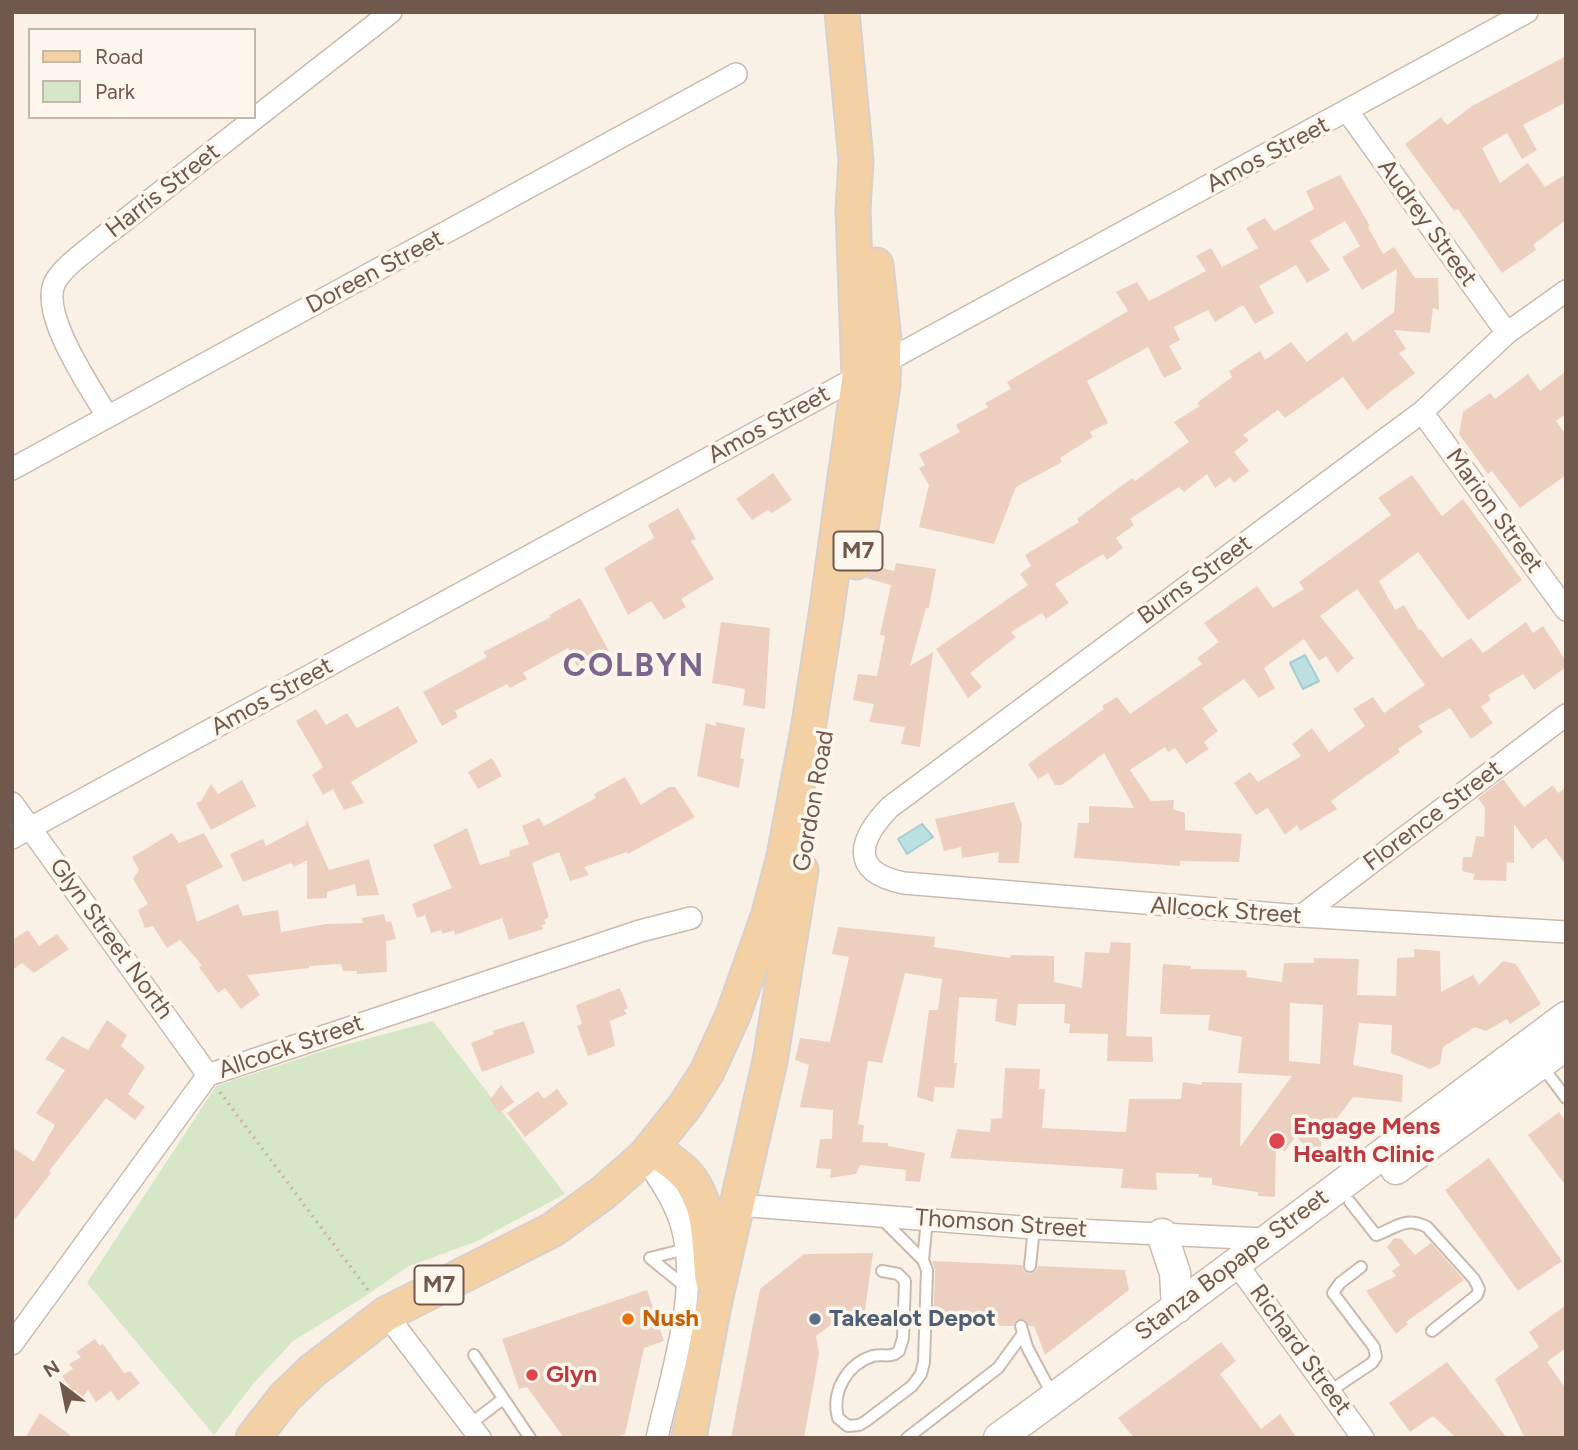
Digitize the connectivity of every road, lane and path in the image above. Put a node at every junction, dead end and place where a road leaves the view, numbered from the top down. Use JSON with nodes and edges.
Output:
{"nodes":[{"id":1,"x":390,"y":12,"type":"edge"},
{"id":2,"x":842,"y":12,"type":"edge"},
{"id":3,"x":1527,"y":12,"type":"edge"},
{"id":4,"x":736,"y":74,"type":"dead end"},
{"id":5,"x":1348,"y":112,"type":"junction"},
{"id":6,"x":256,"y":117,"type":"edge"},
{"id":7,"x":254,"y":119,"type":"edge"},
{"id":8,"x":1566,"y":291,"type":"edge"},
{"id":9,"x":1507,"y":333,"type":"junction"},
{"id":10,"x":871,"y":370,"type":"junction"},
{"id":11,"x":1422,"y":412,"type":"junction"},
{"id":12,"x":107,"y":416,"type":"junction"},
{"id":13,"x":12,"y":470,"type":"edge"},
{"id":14,"x":1566,"y":610,"type":"edge"},
{"id":15,"x":1566,"y":715,"type":"edge"},
{"id":16,"x":12,"y":803,"type":"edge"},
{"id":17,"x":22,"y":833,"type":"edge"},
{"id":18,"x":12,"y":853,"type":"edge"},
{"id":19,"x":887,"y":879,"type":"joint"},
{"id":20,"x":1300,"y":916,"type":"junction"},
{"id":21,"x":691,"y":918,"type":"dead end"},
{"id":22,"x":1566,"y":932,"type":"edge"},
{"id":23,"x":1566,"y":1017,"type":"edge"},
{"id":24,"x":776,"y":1021,"type":"junction"},
{"id":25,"x":1566,"y":1045,"type":"edge"},
{"id":26,"x":1541,"y":1063,"type":"junction"},
{"id":27,"x":707,"y":1072,"type":"junction"},
{"id":28,"x":208,"y":1075,"type":"junction"},
{"id":29,"x":1566,"y":1098,"type":"edge"},
{"id":30,"x":648,"y":1152,"type":"junction"},
{"id":31,"x":1350,"y":1202,"type":"junction"},
{"id":32,"x":738,"y":1205,"type":"junction"},
{"id":33,"x":878,"y":1216,"type":"junction"},
{"id":34,"x":927,"y":1220,"type":"junction"},
{"id":35,"x":1034,"y":1228,"type":"junction"},
{"id":36,"x":1162,"y":1234,"type":"junction"},
{"id":37,"x":1265,"y":1239,"type":"junction"},
{"id":38,"x":686,"y":1248,"type":"junction"},
{"id":39,"x":923,"y":1260,"type":"junction"},
{"id":40,"x":1030,"y":1266,"type":"dead end"},
{"id":41,"x":1361,"y":1268,"type":"dead end"},
{"id":42,"x":882,"y":1271,"type":"dead end"},
{"id":43,"x":1243,"y":1271,"type":"junction"},
{"id":44,"x":701,"y":1297,"type":"junction"},
{"id":45,"x":1177,"y":1308,"type":"junction"},
{"id":46,"x":386,"y":1314,"type":"junction"},
{"id":47,"x":1432,"y":1331,"type":"dead end"},
{"id":48,"x":12,"y":1344,"type":"edge"},
{"id":49,"x":902,"y":1345,"type":"junction"},
{"id":50,"x":924,"y":1347,"type":"junction"},
{"id":51,"x":474,"y":1355,"type":"dead end"},
{"id":52,"x":1330,"y":1391,"type":"junction"},
{"id":53,"x":1054,"y":1398,"type":"junction"},
{"id":54,"x":503,"y":1399,"type":"junction"},
{"id":55,"x":469,"y":1433,"type":"edge"},
{"id":56,"x":253,"y":1438,"type":"edge"},
{"id":57,"x":530,"y":1438,"type":"edge"},
{"id":58,"x":657,"y":1438,"type":"edge"},
{"id":59,"x":689,"y":1438,"type":"edge"},
{"id":60,"x":907,"y":1438,"type":"edge"},
{"id":61,"x":999,"y":1438,"type":"edge"},
{"id":62,"x":1034,"y":1438,"type":"edge"},
{"id":63,"x":1363,"y":1438,"type":"edge"}],
"edges":[{"from":1,"to":6,"type":"street","name":"Harris Street"},
{"from":2,"to":10,"type":"main road","name":"Gordon Road","number":"M7"},
{"from":3,"to":5,"type":"street","name":"Amos Street"},
{"from":4,"to":12,"type":"street","name":"Doreen Street"},
{"from":5,"to":9,"type":"street","name":"Audrey Street"},
{"from":5,"to":10,"type":"street","name":"Amos Street"},
{"from":7,"to":12,"type":"street","name":"Harris Street"},
{"from":8,"to":9,"type":"street","name":"Burns Street"},
{"from":9,"to":11,"type":"street","name":"Burns Street"},
{"from":10,"to":17,"type":"street","name":"Amos Street"},
{"from":10,"to":24,"type":"main road","name":"Gordon Road","number":"M7"},
{"from":10,"to":27,"type":"main road","name":"Gordon Road","number":"M7"},
{"from":11,"to":14,"type":"street","name":"Marion Street"},
{"from":11,"to":19,"type":"street","name":"Burns Street"},
{"from":12,"to":13,"type":"street","name":"Doreen Street"},
{"from":15,"to":20,"type":"street","name":"Florence Street"},
{"from":16,"to":17,"type":"street","name":"Glyn Street North"},
{"from":17,"to":18,"type":"street"},
{"from":17,"to":28,"type":"street","name":"Glyn Street North"},
{"from":19,"to":20,"type":"street","name":"Allcock Street"},
{"from":20,"to":22,"type":"street","name":"Allcock Street"},
{"from":21,"to":28,"type":"street","name":"Allcock Street"},
{"from":23,"to":37,"type":"main road","name":"Stanza Bopape Street"},
{"from":24,"to":27,"type":"main road"},
{"from":24,"to":32,"type":"main road","name":"Gordon Road","number":"M7"},
{"from":25,"to":26,"type":"main road","name":"Stanza Bopape Street"},
{"from":26,"to":29,"type":"lane"},
{"from":26,"to":31,"type":"main road","name":"Stanza Bopape Street"},
{"from":27,"to":30,"type":"main road","number":"M7"},
{"from":28,"to":46,"type":"path"},
{"from":28,"to":48,"type":"street","name":"Allcock Street"},
{"from":30,"to":38,"type":"street","name":"Gordon Road"},
{"from":30,"to":44,"type":"main road"},
{"from":30,"to":46,"type":"main road","number":"M7"},
{"from":31,"to":43,"type":"main road","name":"Stanza Bopape Street"},
{"from":31,"to":47,"type":"lane"},
{"from":32,"to":33,"type":"street","name":"Thomson Street"},
{"from":32,"to":44,"type":"main road","name":"Gordon Road","number":"M7"},
{"from":33,"to":34,"type":"street","name":"Thomson Street"},
{"from":33,"to":39,"type":"lane"},
{"from":34,"to":35,"type":"street","name":"Thomson Street"},
{"from":34,"to":39,"type":"lane"},
{"from":35,"to":36,"type":"street","name":"Thomson Street"},
{"from":35,"to":40,"type":"lane"},
{"from":36,"to":37,"type":"street","name":"Thomson Street"},
{"from":36,"to":45,"type":"main road"},
{"from":37,"to":43,"type":"main road","name":"Stanza Bopape Street"},
{"from":38,"to":44,"type":"street","name":"Gordon Road"},
{"from":38,"to":44,"type":"lane"},
{"from":39,"to":50,"type":"lane"},
{"from":41,"to":52,"type":"lane"},
{"from":42,"to":49,"type":"lane"},
{"from":43,"to":45,"type":"main road","name":"Stanza Bopape Street"},
{"from":43,"to":52,"type":"street","name":"Richard Street"},
{"from":43,"to":62,"type":"main road","name":"Stanza Bopape Street"},
{"from":44,"to":58,"type":"street","name":"Gordon Road"},
{"from":44,"to":59,"type":"main road","name":"Gordon Road","number":"M7"},
{"from":45,"to":53,"type":"main road","name":"Stanza Bopape Street"},
{"from":46,"to":55,"type":"street"},
{"from":46,"to":56,"type":"main road","number":"M7"},
{"from":49,"to":50,"type":"lane"},
{"from":49,"to":50,"type":"lane"},
{"from":51,"to":54,"type":"lane"},
{"from":52,"to":63,"type":"street","name":"Richard Street"},
{"from":53,"to":60,"type":"lane"},
{"from":53,"to":61,"type":"main road","name":"Stanza Bopape Street"},
{"from":54,"to":55,"type":"lane"},
{"from":54,"to":57,"type":"lane"}]}
